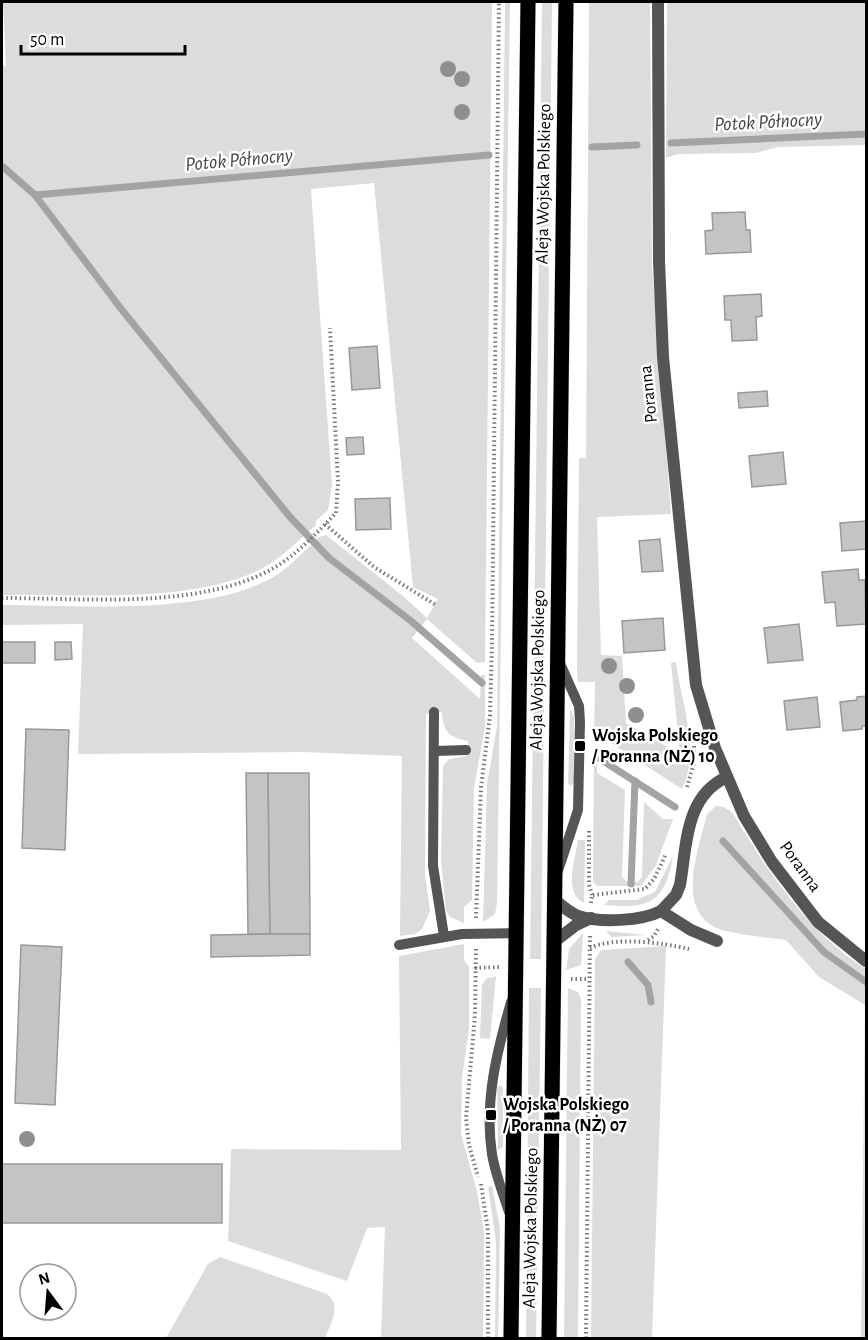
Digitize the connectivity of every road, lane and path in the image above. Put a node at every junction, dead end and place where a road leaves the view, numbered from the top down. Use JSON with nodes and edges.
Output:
{"nodes":[{"id":1,"x":499,"y":2,"type":"edge"},
{"id":2,"x":528,"y":2,"type":"edge"},
{"id":3,"x":566,"y":2,"type":"edge"},
{"id":4,"x":658,"y":2,"type":"edge"},
{"id":5,"x":330,"y":328,"type":"dead end"},
{"id":6,"x":325,"y":524,"type":"junction"},
{"id":7,"x":2,"y":598,"type":"edge"},
{"id":8,"x":436,"y":604,"type":"dead end"},
{"id":9,"x":558,"y":659,"type":"junction"},
{"id":10,"x":434,"y":712,"type":"dead end"},
{"id":11,"x":692,"y":735,"type":"dead end"},
{"id":12,"x":466,"y":750,"type":"dead end"},
{"id":13,"x":435,"y":751,"type":"junction"},
{"id":14,"x":727,"y":777,"type":"junction"},
{"id":15,"x":684,"y":798,"type":"dead end"},
{"id":16,"x":668,"y":850,"type":"dead end"},
{"id":17,"x":555,"y":877,"type":"junction"},
{"id":18,"x":591,"y":899,"type":"dead end"},
{"id":19,"x":555,"y":900,"type":"junction"},
{"id":20,"x":661,"y":911,"type":"junction"},
{"id":21,"x":591,"y":918,"type":"junction"},
{"id":22,"x":517,"y":933,"type":"junction"},
{"id":23,"x":476,"y":934,"type":"junction"},
{"id":24,"x":444,"y":936,"type":"junction"},
{"id":25,"x":717,"y":941,"type":"dead end"},
{"id":26,"x":554,"y":942,"type":"junction"},
{"id":27,"x":644,"y":942,"type":"dead end"},
{"id":28,"x":399,"y":945,"type":"dead end"},
{"id":29,"x":867,"y":961,"type":"edge"},
{"id":30,"x":516,"y":984,"type":"junction"},
{"id":31,"x":513,"y":1228,"type":"junction"},
{"id":32,"x":488,"y":1338,"type":"edge"},
{"id":33,"x":512,"y":1338,"type":"edge"},
{"id":34,"x":549,"y":1338,"type":"edge"},
{"id":35,"x":586,"y":1338,"type":"edge"}],
"edges":[{"from":1,"to":23,"type":"path"},
{"from":2,"to":22,"type":"main road","name":"Aleja Wojska Polskiego"},
{"from":3,"to":9,"type":"main road","name":"Aleja Wojska Polskiego"},
{"from":4,"to":14,"type":"street","name":"Poranna"},
{"from":5,"to":6,"type":"path"},
{"from":6,"to":7,"type":"path"},
{"from":6,"to":8,"type":"path"},
{"from":9,"to":17,"type":"main road","name":"Aleja Wojska Polskiego"},
{"from":9,"to":17,"type":"lane"},
{"from":10,"to":13,"type":"lane"},
{"from":11,"to":15,"type":"path"},
{"from":12,"to":13,"type":"lane"},
{"from":13,"to":24,"type":"lane"},
{"from":14,"to":20,"type":"street"},
{"from":14,"to":29,"type":"street","name":"Poranna"},
{"from":16,"to":18,"type":"path"},
{"from":17,"to":19,"type":"main road","name":"Aleja Wojska Polskiego"},
{"from":19,"to":21,"type":"street"},
{"from":19,"to":26,"type":"main road","name":"Aleja Wojska Polskiego"},
{"from":20,"to":21,"type":"street"},
{"from":20,"to":25,"type":"street"},
{"from":21,"to":26,"type":"street"},
{"from":22,"to":23,"type":"lane"},
{"from":22,"to":30,"type":"main road","name":"Aleja Wojska Polskiego"},
{"from":23,"to":24,"type":"lane"},
{"from":23,"to":32,"type":"path"},
{"from":24,"to":28,"type":"lane"},
{"from":26,"to":34,"type":"main road","name":"Aleja Wojska Polskiego"},
{"from":27,"to":35,"type":"path"},
{"from":30,"to":31,"type":"main road","name":"Aleja Wojska Polskiego"},
{"from":30,"to":31,"type":"lane"},
{"from":31,"to":33,"type":"main road","name":"Aleja Wojska Polskiego"}]}
